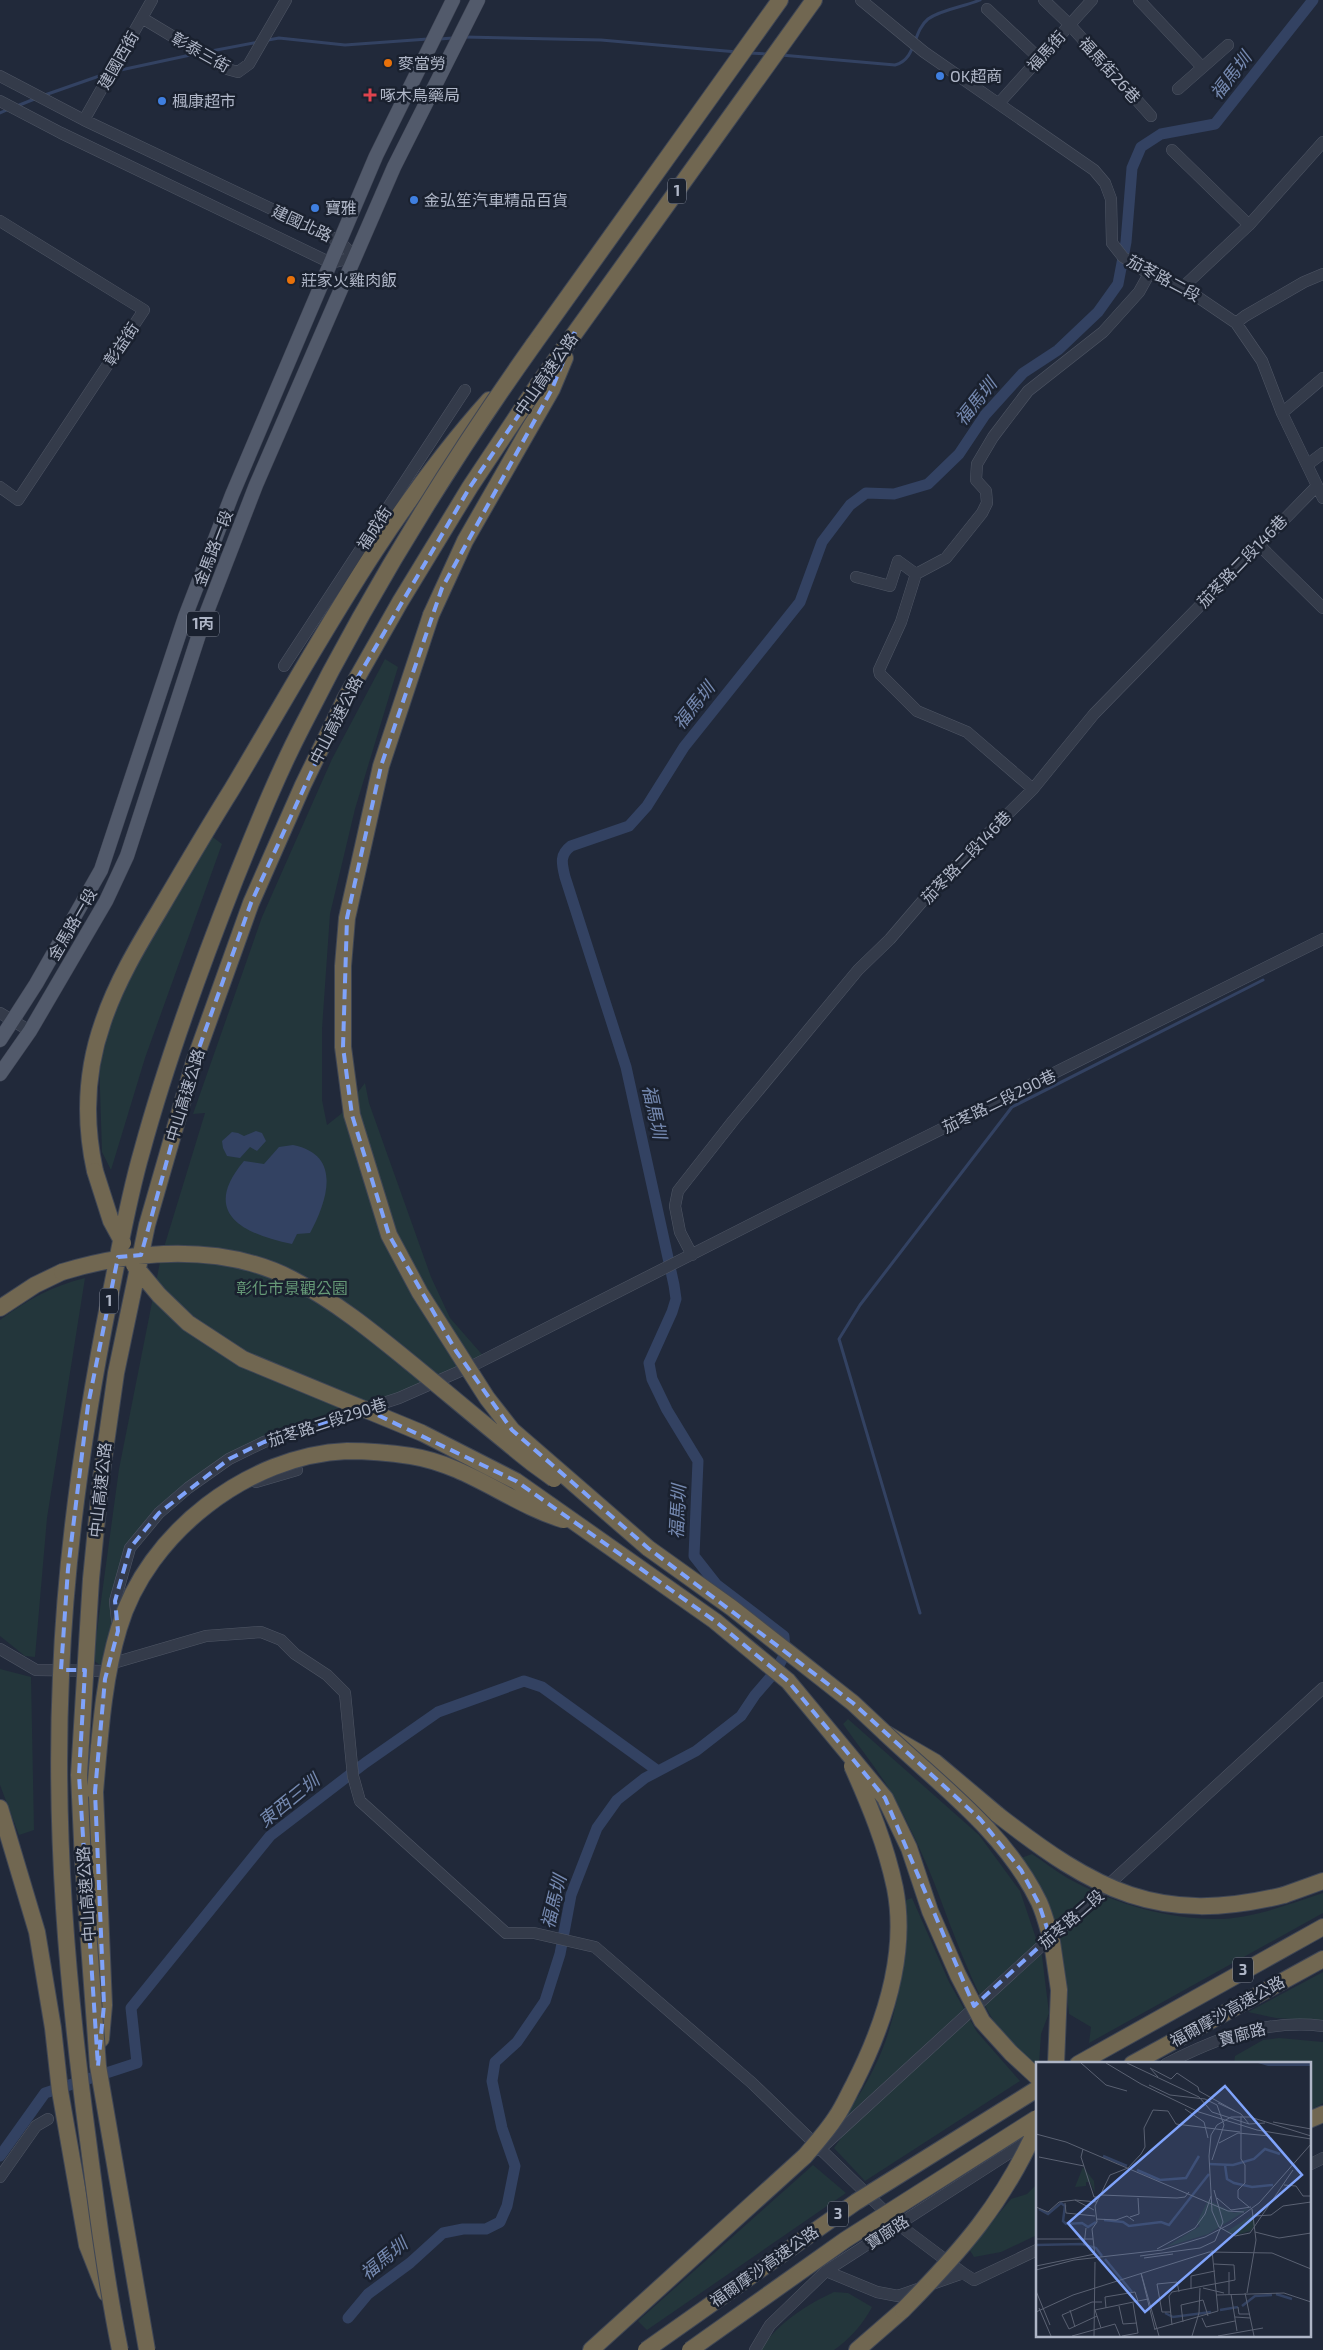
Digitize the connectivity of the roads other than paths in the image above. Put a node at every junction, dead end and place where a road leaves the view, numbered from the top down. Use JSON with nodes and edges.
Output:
{"nodes":[{"id":1,"x":152,"y":0,"type":"edge"},
{"id":2,"x":286,"y":0,"type":"edge"},
{"id":3,"x":454,"y":0,"type":"edge"},
{"id":4,"x":478,"y":0,"type":"edge"},
{"id":5,"x":780,"y":0,"type":"edge"},
{"id":6,"x":814,"y":0,"type":"edge"},
{"id":7,"x":1044,"y":0,"type":"edge"},
{"id":8,"x":1092,"y":0,"type":"edge"},
{"id":9,"x":1139,"y":0,"type":"edge"},
{"id":10,"x":863,"y":1,"type":"edge"},
{"id":11,"x":987,"y":9,"type":"dead end"},
{"id":12,"x":142,"y":18,"type":"junction"},
{"id":13,"x":1070,"y":24,"type":"junction"},
{"id":14,"x":1228,"y":45,"type":"dead end"},
{"id":15,"x":1040,"y":59,"type":"junction"},
{"id":16,"x":1202,"y":67,"type":"junction"},
{"id":17,"x":0,"y":76,"type":"edge"},
{"id":18,"x":1178,"y":89,"type":"dead end"},
{"id":19,"x":0,"y":101,"type":"edge"},
{"id":20,"x":1000,"y":102,"type":"junction"},
{"id":21,"x":1151,"y":116,"type":"dead end"},
{"id":22,"x":84,"y":120,"type":"junction"},
{"id":23,"x":1323,"y":142,"type":"edge"},
{"id":24,"x":1172,"y":150,"type":"dead end"},
{"id":25,"x":0,"y":221,"type":"edge"},
{"id":26,"x":1249,"y":225,"type":"junction"},
{"id":27,"x":339,"y":241,"type":"junction"},
{"id":28,"x":355,"y":258,"type":"junction"},
{"id":29,"x":331,"y":262,"type":"junction"},
{"id":30,"x":1146,"y":272,"type":"junction"},
{"id":31,"x":1323,"y":274,"type":"edge"},
{"id":32,"x":1183,"y":287,"type":"junction"},
{"id":33,"x":1236,"y":324,"type":"junction"},
{"id":34,"x":575,"y":332,"type":"junction"},
{"id":35,"x":510,"y":377,"type":"junction"},
{"id":36,"x":1323,"y":378,"type":"edge"},
{"id":37,"x":465,"y":390,"type":"dead end"},
{"id":38,"x":1282,"y":413,"type":"junction"},
{"id":39,"x":1323,"y":453,"type":"edge"},
{"id":40,"x":1308,"y":466,"type":"junction"},
{"id":41,"x":0,"y":487,"type":"edge"},
{"id":42,"x":1316,"y":487,"type":"junction"},
{"id":43,"x":1323,"y":498,"type":"edge"},
{"id":44,"x":1258,"y":544,"type":"junction"},
{"id":45,"x":916,"y":574,"type":"junction"},
{"id":46,"x":856,"y":577,"type":"dead end"},
{"id":47,"x":1323,"y":608,"type":"edge"},
{"id":48,"x":284,"y":666,"type":"dead end"},
{"id":49,"x":1033,"y":789,"type":"junction"},
{"id":50,"x":1323,"y":939,"type":"edge"},
{"id":51,"x":0,"y":1013,"type":"edge"},
{"id":52,"x":12,"y":1022,"type":"junction"},
{"id":53,"x":30,"y":1031,"type":"junction"},
{"id":54,"x":0,"y":1040,"type":"edge"},
{"id":55,"x":0,"y":1074,"type":"edge"},
{"id":56,"x":692,"y":1255,"type":"junction"},
{"id":57,"x":0,"y":1308,"type":"edge"},
{"id":58,"x":297,"y":1470,"type":"dead end"},
{"id":59,"x":579,"y":1524,"type":"junction"},
{"id":60,"x":648,"y":1548,"type":"junction"},
{"id":61,"x":118,"y":1634,"type":"junction"},
{"id":62,"x":0,"y":1648,"type":"edge"},
{"id":63,"x":109,"y":1667,"type":"junction"},
{"id":64,"x":1323,"y":1688,"type":"edge"},
{"id":65,"x":885,"y":1733,"type":"junction"},
{"id":66,"x":843,"y":1746,"type":"junction"},
{"id":67,"x":0,"y":1808,"type":"edge"},
{"id":68,"x":1323,"y":1881,"type":"edge"},
{"id":69,"x":1323,"y":1926,"type":"edge"},
{"id":70,"x":1323,"y":1958,"type":"edge"},
{"id":71,"x":1323,"y":2026,"type":"edge"},
{"id":72,"x":1056,"y":2062,"type":"edge"},
{"id":73,"x":1082,"y":2062,"type":"edge"},
{"id":74,"x":1136,"y":2062,"type":"edge"},
{"id":75,"x":1170,"y":2062,"type":"edge"},
{"id":76,"x":98,"y":2066,"type":"junction"},
{"id":77,"x":1036,"y":2075,"type":"edge"},
{"id":78,"x":1036,"y":2090,"type":"edge"},
{"id":79,"x":1323,"y":2114,"type":"edge"},
{"id":80,"x":48,"y":2119,"type":"dead end"},
{"id":81,"x":1036,"y":2119,"type":"edge"},
{"id":82,"x":1310,"y":2120,"type":"edge"},
{"id":83,"x":1036,"y":2129,"type":"edge"},
{"id":84,"x":1036,"y":2136,"type":"edge"},
{"id":85,"x":819,"y":2150,"type":"junction"},
{"id":86,"x":1323,"y":2158,"type":"edge"},
{"id":87,"x":1310,"y":2164,"type":"edge"},
{"id":88,"x":0,"y":2177,"type":"edge"},
{"id":89,"x":899,"y":2225,"type":"junction"},
{"id":90,"x":1036,"y":2250,"type":"edge"},
{"id":91,"x":826,"y":2271,"type":"junction"},
{"id":92,"x":963,"y":2273,"type":"junction"},
{"id":93,"x":111,"y":2307,"type":"junction"},
{"id":94,"x":120,"y":2350,"type":"edge"},
{"id":95,"x":147,"y":2350,"type":"edge"},
{"id":96,"x":591,"y":2350,"type":"edge"},
{"id":97,"x":646,"y":2350,"type":"edge"},
{"id":98,"x":690,"y":2350,"type":"edge"},
{"id":99,"x":755,"y":2350,"type":"edge"},
{"id":100,"x":858,"y":2350,"type":"edge"}],
"edges":[{"from":1,"to":12,"type":"street","name":"建國西街"},
{"from":2,"to":12,"type":"street","name":"彰泰三街"},
{"from":3,"to":27,"type":"main road","name":"金馬路一段","number":"1丙"},
{"from":4,"to":28,"type":"main road","name":"金馬路一段","number":"1丙"},
{"from":5,"to":35,"type":"highway","name":"中山高速公路","number":"1","bridge":true},
{"from":6,"to":34,"type":"highway","name":"中山高速公路","number":"1"},
{"from":7,"to":13,"type":"street","name":"福馬街26巷"},
{"from":8,"to":13,"type":"street","name":"福馬街"},
{"from":9,"to":16,"type":"street"},
{"from":10,"to":20,"type":"street","name":"茄苳路二段"},
{"from":11,"to":15,"type":"street"},
{"from":12,"to":22,"type":"street","name":"建國西街"},
{"from":13,"to":15,"type":"street","name":"福馬街"},
{"from":13,"to":21,"type":"street","name":"福馬街26巷"},
{"from":14,"to":16,"type":"street"},
{"from":15,"to":20,"type":"street","name":"福馬街"},
{"from":16,"to":18,"type":"street"},
{"from":17,"to":22,"type":"street","name":"建國北路"},
{"from":19,"to":29,"type":"street","name":"建國北路"},
{"from":20,"to":30,"type":"street","name":"茄苳路二段"},
{"from":22,"to":27,"type":"street","name":"建國北路"},
{"from":23,"to":26,"type":"street"},
{"from":24,"to":26,"type":"street"},
{"from":25,"to":41,"type":"street","name":"彰益街"},
{"from":26,"to":32,"type":"street"},
{"from":27,"to":28,"type":"street","name":"建國北路"},
{"from":27,"to":29,"type":"main road","name":"金馬路一段","number":"1丙"},
{"from":28,"to":29,"type":"street","name":"建國北路"},
{"from":28,"to":53,"type":"main road","name":"金馬路一段","number":"1丙"},
{"from":29,"to":52,"type":"main road","name":"金馬路一段","number":"1丙"},
{"from":30,"to":32,"type":"street","name":"茄苳路二段"},
{"from":30,"to":45,"type":"street"},
{"from":31,"to":33,"type":"street"},
{"from":32,"to":33,"type":"street","name":"茄苳路二段"},
{"from":33,"to":38,"type":"street","name":"茄苳路二段"},
{"from":34,"to":60,"type":"highway","bridge":true},
{"from":34,"to":76,"type":"highway","name":"中山高速公路","number":"1","bridge":true},
{"from":35,"to":59,"type":"highway","bridge":true},
{"from":35,"to":93,"type":"highway","name":"中山高速公路","number":"1","bridge":true},
{"from":36,"to":38,"type":"street"},
{"from":37,"to":48,"type":"street","name":"福成街"},
{"from":38,"to":40,"type":"street","name":"茄苳路二段"},
{"from":39,"to":40,"type":"street"},
{"from":40,"to":42,"type":"street","name":"茄苳路二段"},
{"from":42,"to":43,"type":"street","name":"茄苳路二段"},
{"from":42,"to":44,"type":"street","name":"茄苳路二段146巷"},
{"from":44,"to":47,"type":"street"},
{"from":44,"to":49,"type":"street","name":"茄苳路二段146巷"},
{"from":45,"to":46,"type":"street"},
{"from":45,"to":49,"type":"street"},
{"from":49,"to":56,"type":"street","name":"茄苳路二段146巷"},
{"from":50,"to":56,"type":"street","name":"茄苳路二段290巷"},
{"from":51,"to":52,"type":"street"},
{"from":52,"to":53,"type":"street"},
{"from":52,"to":54,"type":"main road","name":"金馬路一段","number":"1丙"},
{"from":53,"to":55,"type":"main road","name":"金馬路一段","number":"1丙"},
{"from":56,"to":61,"type":"street","name":"茄苳路二段290巷"},
{"from":57,"to":60,"type":"highway","bridge":true},
{"from":58,"to":61,"type":"street"},
{"from":59,"to":66,"type":"highway","bridge":true},
{"from":59,"to":76,"type":"highway","bridge":true},
{"from":60,"to":65,"type":"highway"},
{"from":61,"to":63,"type":"street","name":"茄苳路二段290巷"},
{"from":62,"to":63,"type":"street"},
{"from":63,"to":85,"type":"street"},
{"from":64,"to":85,"type":"street","name":"茄苳路二段"},
{"from":65,"to":68,"type":"highway","bridge":true},
{"from":65,"to":72,"type":"highway","bridge":true},
{"from":66,"to":77,"type":"highway","bridge":true},
{"from":66,"to":96,"type":"highway","bridge":true},
{"from":67,"to":93,"type":"highway","bridge":true},
{"from":69,"to":73,"type":"highway","name":"福爾摩沙高速公路","number":"3"},
{"from":70,"to":74,"type":"highway","name":"福爾摩沙高速公路","number":"3"},
{"from":71,"to":75,"type":"street","name":"寶廍路"},
{"from":76,"to":95,"type":"highway","name":"中山高速公路","number":"1","bridge":true},
{"from":78,"to":97,"type":"highway","name":"福爾摩沙高速公路","number":"3","bridge":true},
{"from":79,"to":82,"type":"highway"},
{"from":80,"to":88,"type":"street"},
{"from":81,"to":98,"type":"highway","name":"福爾摩沙高速公路","number":"3","bridge":true},
{"from":83,"to":100,"type":"highway","bridge":true},
{"from":84,"to":89,"type":"street","name":"寶廍路"},
{"from":85,"to":89,"type":"street"},
{"from":86,"to":87,"type":"street"},
{"from":89,"to":91,"type":"street","name":"寶廍路"},
{"from":89,"to":92,"type":"street"},
{"from":90,"to":92,"type":"street"},
{"from":91,"to":92,"type":"street"},
{"from":91,"to":99,"type":"street","name":"寶廍路"},
{"from":93,"to":94,"type":"highway","name":"中山高速公路","number":"1","bridge":true}]}
